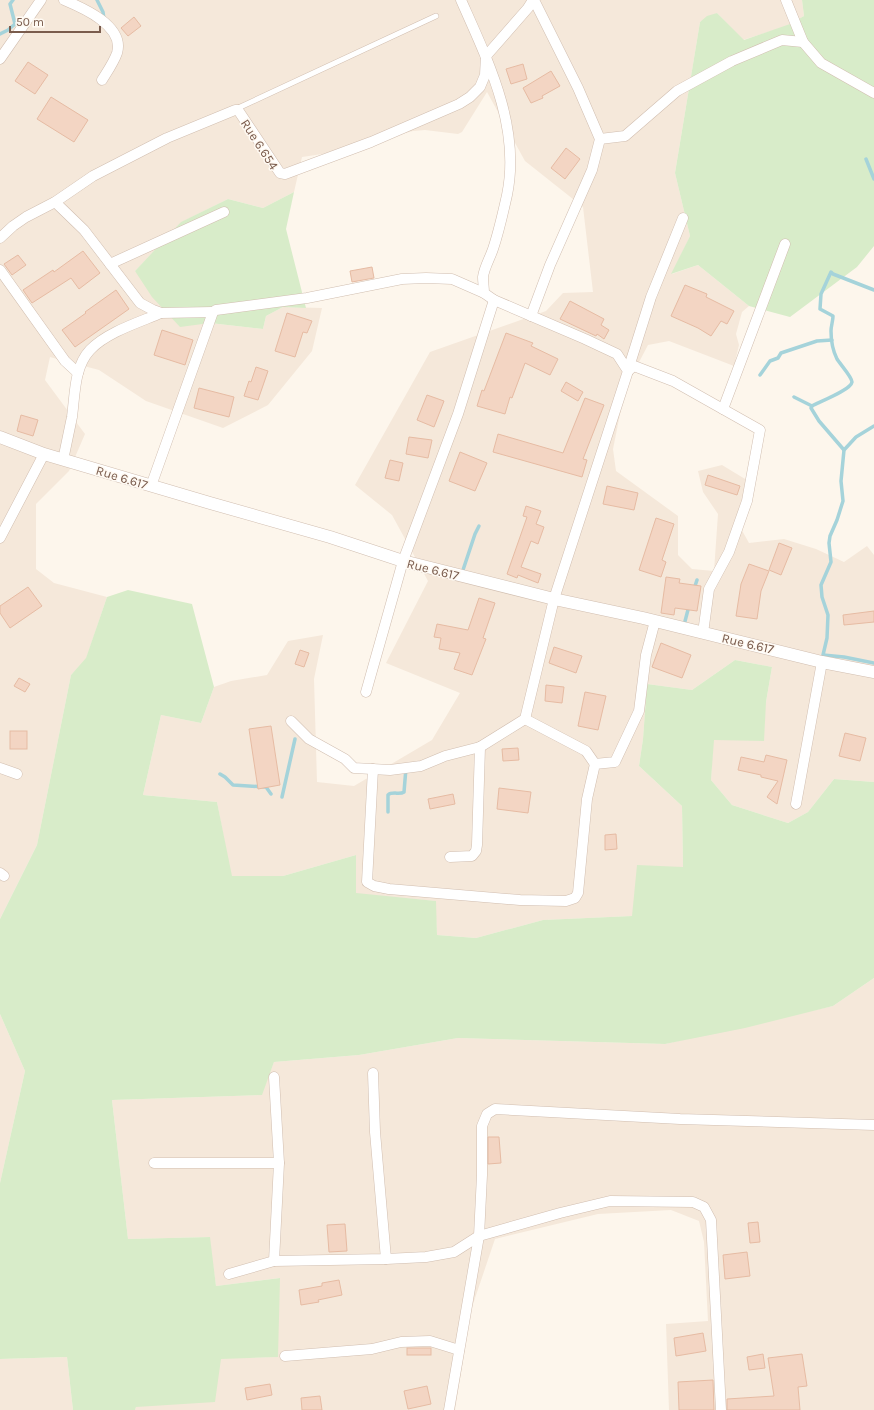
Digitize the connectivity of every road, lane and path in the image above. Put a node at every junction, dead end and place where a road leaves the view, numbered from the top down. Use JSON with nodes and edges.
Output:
{"nodes":[{"id":1,"x":41,"y":0,"type":"edge"},
{"id":2,"x":64,"y":0,"type":"edge"},
{"id":3,"x":461,"y":0,"type":"edge"},
{"id":4,"x":534,"y":0,"type":"edge"},
{"id":5,"x":786,"y":0,"type":"edge"},
{"id":6,"x":436,"y":16,"type":"dead end"},
{"id":7,"x":803,"y":42,"type":"junction"},
{"id":8,"x":486,"y":56,"type":"junction"},
{"id":9,"x":0,"y":59,"type":"edge"},
{"id":10,"x":102,"y":80,"type":"dead end"},
{"id":11,"x":874,"y":93,"type":"edge"},
{"id":12,"x":235,"y":110,"type":"junction"},
{"id":13,"x":600,"y":139,"type":"junction"},
{"id":14,"x":55,"y":202,"type":"junction"},
{"id":15,"x":224,"y":212,"type":"dead end"},
{"id":16,"x":683,"y":218,"type":"dead end"},
{"id":17,"x":0,"y":238,"type":"edge"},
{"id":18,"x":785,"y":244,"type":"dead end"},
{"id":19,"x":110,"y":264,"type":"junction"},
{"id":20,"x":0,"y":270,"type":"edge"},
{"id":21,"x":484,"y":293,"type":"junction"},
{"id":22,"x":494,"y":300,"type":"junction"},
{"id":23,"x":213,"y":312,"type":"junction"},
{"id":24,"x":161,"y":313,"type":"junction"},
{"id":25,"x":531,"y":316,"type":"junction"},
{"id":26,"x":628,"y":371,"type":"junction"},
{"id":27,"x":78,"y":373,"type":"junction"},
{"id":28,"x":723,"y":409,"type":"junction"},
{"id":29,"x":0,"y":437,"type":"edge"},
{"id":30,"x":44,"y":454,"type":"junction"},
{"id":31,"x":63,"y":460,"type":"junction"},
{"id":32,"x":151,"y":486,"type":"junction"},
{"id":33,"x":0,"y":538,"type":"edge"},
{"id":34,"x":403,"y":561,"type":"junction"},
{"id":35,"x":554,"y":599,"type":"junction"},
{"id":36,"x":655,"y":621,"type":"junction"},
{"id":37,"x":703,"y":633,"type":"junction"},
{"id":38,"x":822,"y":662,"type":"junction"},
{"id":39,"x":874,"y":672,"type":"edge"},
{"id":40,"x":366,"y":692,"type":"dead end"},
{"id":41,"x":525,"y":719,"type":"junction"},
{"id":42,"x":291,"y":721,"type":"dead end"},
{"id":43,"x":480,"y":747,"type":"junction"},
{"id":44,"x":595,"y":764,"type":"junction"},
{"id":45,"x":0,"y":768,"type":"edge"},
{"id":46,"x":373,"y":769,"type":"junction"},
{"id":47,"x":17,"y":774,"type":"dead end"},
{"id":48,"x":796,"y":804,"type":"dead end"},
{"id":49,"x":450,"y":857,"type":"dead end"},
{"id":50,"x":373,"y":1073,"type":"dead end"},
{"id":51,"x":274,"y":1077,"type":"dead end"},
{"id":52,"x":874,"y":1125,"type":"edge"},
{"id":53,"x":279,"y":1162,"type":"junction"},
{"id":54,"x":154,"y":1163,"type":"dead end"},
{"id":55,"x":479,"y":1236,"type":"junction"},
{"id":56,"x":386,"y":1259,"type":"junction"},
{"id":57,"x":274,"y":1261,"type":"junction"},
{"id":58,"x":229,"y":1274,"type":"dead end"},
{"id":59,"x":459,"y":1350,"type":"junction"},
{"id":60,"x":284,"y":1356,"type":"dead end"},
{"id":61,"x":449,"y":1410,"type":"edge"},
{"id":62,"x":721,"y":1410,"type":"edge"}],
"edges":[{"from":1,"to":9,"type":"street"},
{"from":2,"to":10,"type":"street"},
{"from":3,"to":8,"type":"street"},
{"from":4,"to":8,"type":"street"},
{"from":4,"to":13,"type":"street"},
{"from":5,"to":7,"type":"street"},
{"from":6,"to":12,"type":"lane"},
{"from":7,"to":11,"type":"street"},
{"from":7,"to":13,"type":"street"},
{"from":8,"to":12,"type":"street","name":"Rue 6.654"},
{"from":8,"to":21,"type":"street"},
{"from":12,"to":14,"type":"street","name":"Rue 6.654"},
{"from":13,"to":25,"type":"street"},
{"from":14,"to":17,"type":"street","name":"Rue 6.654"},
{"from":14,"to":19,"type":"street"},
{"from":15,"to":19,"type":"street"},
{"from":16,"to":26,"type":"street"},
{"from":18,"to":28,"type":"street"},
{"from":19,"to":24,"type":"street"},
{"from":20,"to":27,"type":"street"},
{"from":21,"to":22,"type":"street"},
{"from":21,"to":23,"type":"street"},
{"from":22,"to":25,"type":"street"},
{"from":22,"to":34,"type":"street"},
{"from":23,"to":24,"type":"street"},
{"from":23,"to":32,"type":"street"},
{"from":24,"to":27,"type":"street"},
{"from":25,"to":26,"type":"street"},
{"from":26,"to":28,"type":"street"},
{"from":26,"to":35,"type":"street"},
{"from":27,"to":31,"type":"street"},
{"from":28,"to":37,"type":"street"},
{"from":29,"to":30,"type":"street","name":"Rue 6.617"},
{"from":30,"to":31,"type":"street","name":"Rue 6.617"},
{"from":30,"to":33,"type":"street"},
{"from":31,"to":32,"type":"street","name":"Rue 6.617"},
{"from":32,"to":34,"type":"street","name":"Rue 6.617"},
{"from":34,"to":35,"type":"street","name":"Rue 6.617"},
{"from":34,"to":40,"type":"street"},
{"from":35,"to":36,"type":"street","name":"Rue 6.617"},
{"from":35,"to":41,"type":"street"},
{"from":36,"to":37,"type":"street","name":"Rue 6.617"},
{"from":36,"to":44,"type":"street"},
{"from":37,"to":38,"type":"street","name":"Rue 6.617"},
{"from":38,"to":39,"type":"street","name":"Rue 6.617"},
{"from":38,"to":48,"type":"street"},
{"from":41,"to":43,"type":"street"},
{"from":41,"to":44,"type":"street"},
{"from":42,"to":46,"type":"street"},
{"from":43,"to":46,"type":"street"},
{"from":43,"to":49,"type":"street"},
{"from":44,"to":46,"type":"street"},
{"from":45,"to":47,"type":"street"},
{"from":50,"to":56,"type":"street"},
{"from":51,"to":53,"type":"street"},
{"from":52,"to":55,"type":"street"},
{"from":53,"to":54,"type":"street"},
{"from":53,"to":57,"type":"street"},
{"from":55,"to":56,"type":"street"},
{"from":55,"to":59,"type":"street"},
{"from":55,"to":62,"type":"street"},
{"from":56,"to":57,"type":"street"},
{"from":57,"to":58,"type":"street"},
{"from":59,"to":60,"type":"street"},
{"from":59,"to":61,"type":"street"}]}
